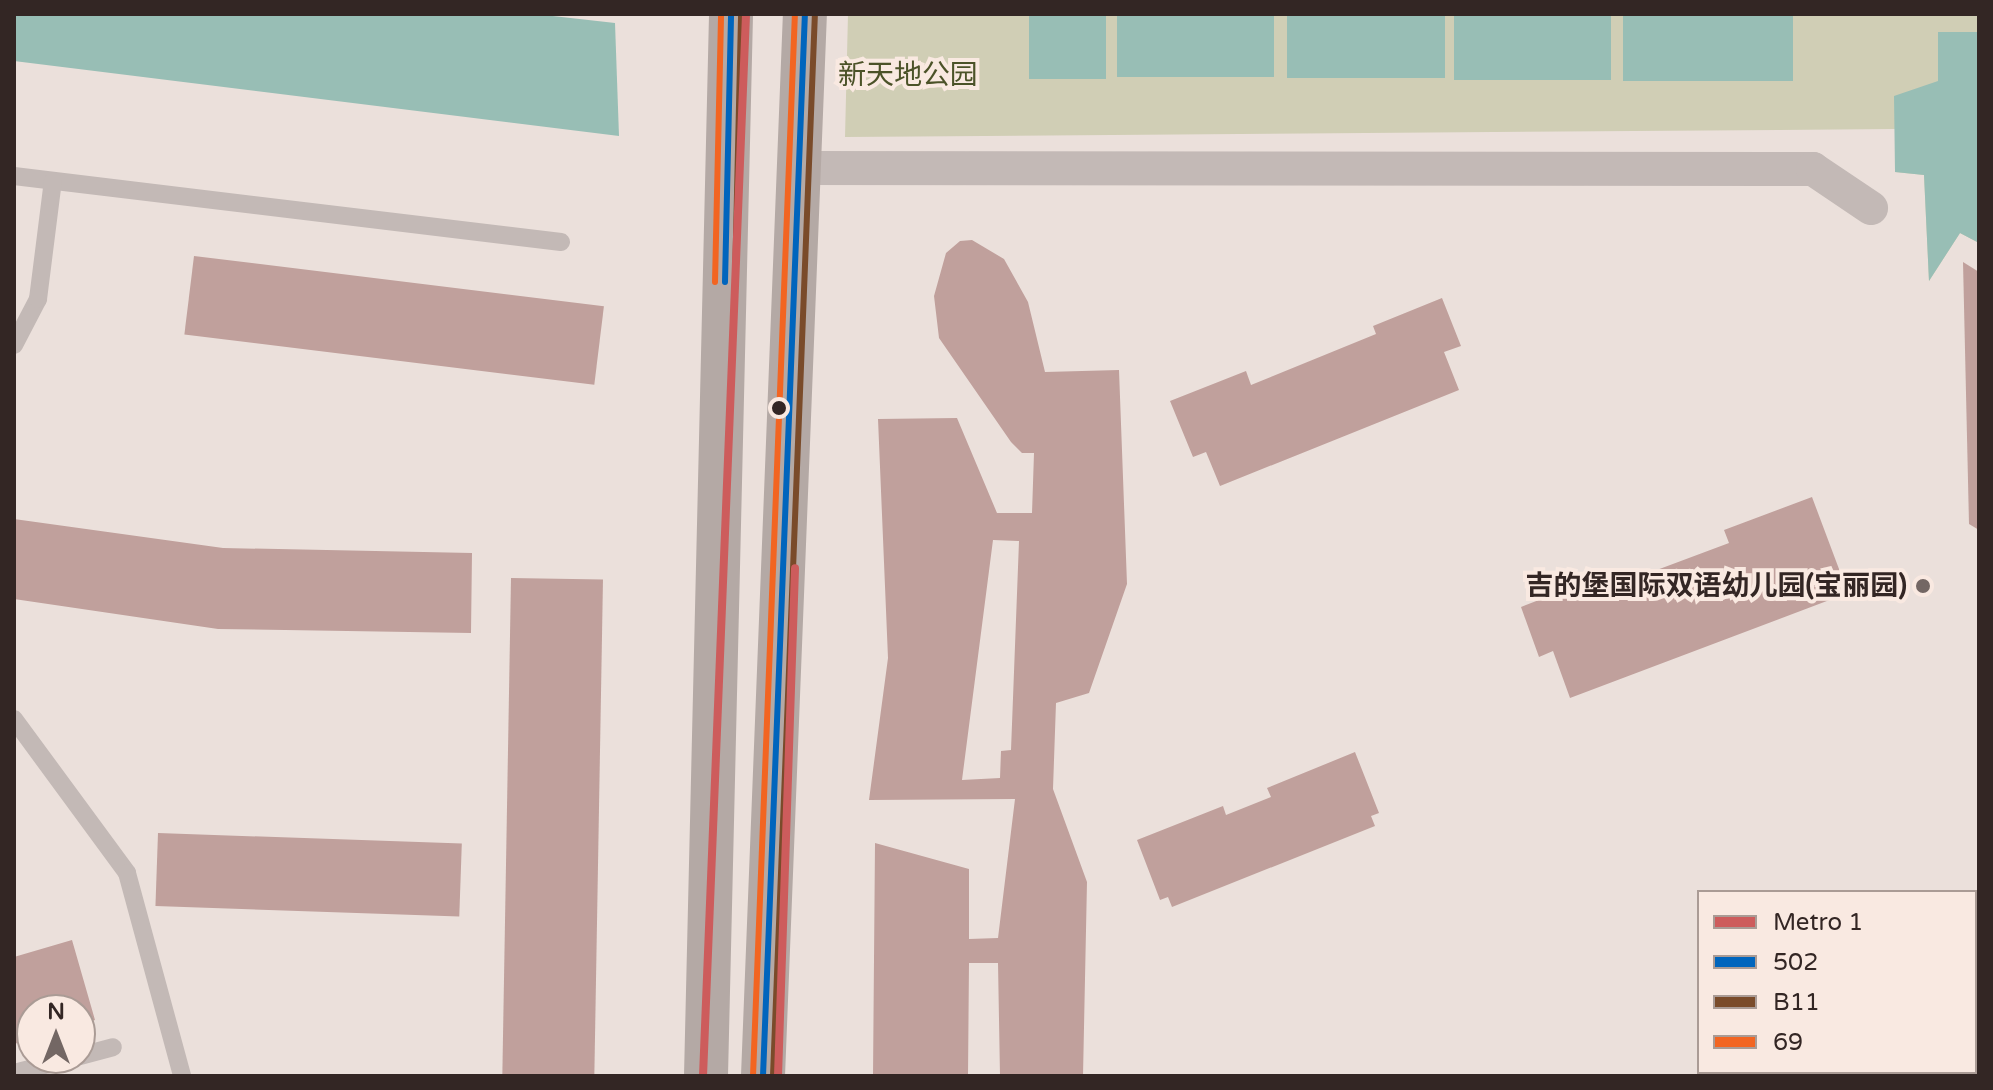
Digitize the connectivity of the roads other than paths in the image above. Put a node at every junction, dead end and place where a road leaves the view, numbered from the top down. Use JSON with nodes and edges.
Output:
{"nodes":[{"id":1,"x":731,"y":14,"type":"edge"},
{"id":2,"x":805,"y":14,"type":"edge"},
{"id":3,"x":799,"y":168,"type":"junction"},
{"id":4,"x":14,"y":176,"type":"edge"},
{"id":5,"x":53,"y":181,"type":"junction"},
{"id":6,"x":1871,"y":208,"type":"dead end"},
{"id":7,"x":561,"y":242,"type":"dead end"},
{"id":8,"x":14,"y":345,"type":"edge"},
{"id":9,"x":14,"y":719,"type":"edge"},
{"id":10,"x":113,"y":1047,"type":"dead end"},
{"id":11,"x":96,"y":1052,"type":"edge"},
{"id":12,"x":182,"y":1076,"type":"edge"},
{"id":13,"x":706,"y":1076,"type":"edge"},
{"id":14,"x":763,"y":1076,"type":"edge"}],
"edges":[{"from":1,"to":13,"type":"main road"},
{"from":2,"to":3,"type":"main road"},
{"from":3,"to":6,"type":"street"},
{"from":3,"to":14,"type":"main road"},
{"from":4,"to":5,"type":"lane"},
{"from":5,"to":7,"type":"lane"},
{"from":5,"to":8,"type":"lane"},
{"from":9,"to":12,"type":"lane"},
{"from":10,"to":11,"type":"lane"}]}
